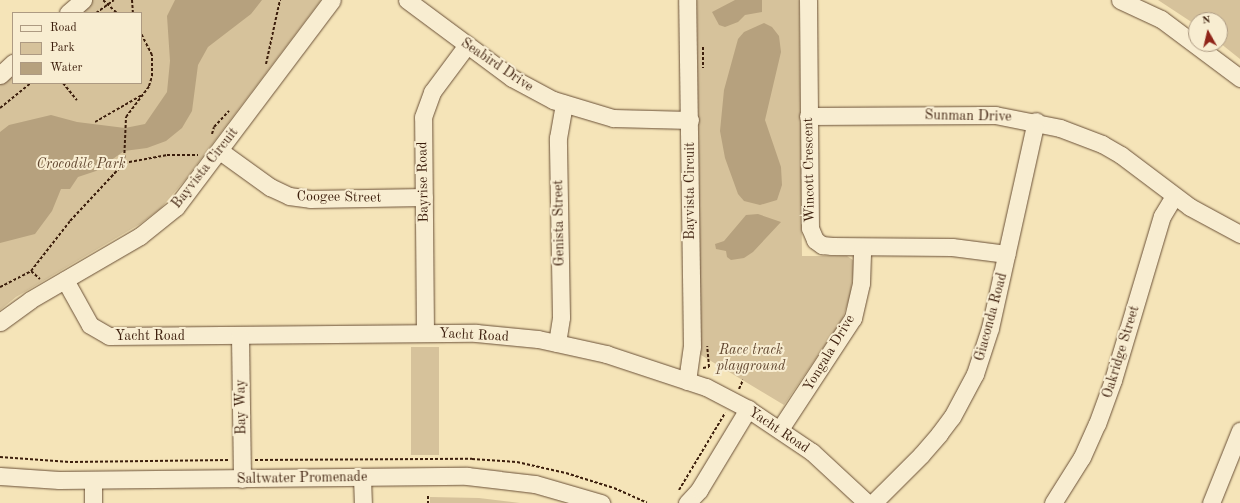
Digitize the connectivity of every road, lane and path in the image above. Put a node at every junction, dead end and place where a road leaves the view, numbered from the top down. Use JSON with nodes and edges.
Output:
{"nodes":[{"id":1,"x":82,"y":0,"type":"edge"},
{"id":2,"x":103,"y":0,"type":"edge"},
{"id":3,"x":114,"y":0,"type":"edge"},
{"id":4,"x":132,"y":0,"type":"edge"},
{"id":5,"x":280,"y":0,"type":"edge"},
{"id":6,"x":332,"y":0,"type":"edge"},
{"id":7,"x":407,"y":0,"type":"edge"},
{"id":8,"x":687,"y":0,"type":"edge"},
{"id":9,"x":808,"y":0,"type":"edge"},
{"id":10,"x":1120,"y":0,"type":"edge"},
{"id":11,"x":107,"y":6,"type":"junction"},
{"id":12,"x":69,"y":12,"type":"edge"},
{"id":13,"x":98,"y":12,"type":"edge"},
{"id":14,"x":116,"y":12,"type":"edge"},
{"id":15,"x":132,"y":12,"type":"edge"},
{"id":16,"x":142,"y":35,"type":"edge"},
{"id":17,"x":467,"y":45,"type":"junction"},
{"id":18,"x":12,"y":64,"type":"edge"},
{"id":19,"x":262,"y":70,"type":"dead end"},
{"id":20,"x":0,"y":75,"type":"edge"},
{"id":21,"x":1240,"y":78,"type":"edge"},
{"id":22,"x":30,"y":84,"type":"edge"},
{"id":23,"x":64,"y":84,"type":"edge"},
{"id":24,"x":144,"y":93,"type":"junction"},
{"id":25,"x":77,"y":100,"type":"dead end"},
{"id":26,"x":564,"y":104,"type":"junction"},
{"id":27,"x":0,"y":108,"type":"edge"},
{"id":28,"x":231,"y":110,"type":"dead end"},
{"id":29,"x":808,"y":116,"type":"junction"},
{"id":30,"x":690,"y":120,"type":"junction"},
{"id":31,"x":1036,"y":121,"type":"junction"},
{"id":32,"x":95,"y":122,"type":"dead end"},
{"id":33,"x":216,"y":144,"type":"junction"},
{"id":34,"x":202,"y":154,"type":"dead end"},
{"id":35,"x":124,"y":163,"type":"junction"},
{"id":36,"x":1174,"y":196,"type":"junction"},
{"id":37,"x":424,"y":197,"type":"junction"},
{"id":38,"x":1240,"y":234,"type":"edge"},
{"id":39,"x":862,"y":247,"type":"junction"},
{"id":40,"x":1007,"y":254,"type":"junction"},
{"id":41,"x":65,"y":280,"type":"junction"},
{"id":42,"x":0,"y":287,"type":"edge"},
{"id":43,"x":0,"y":322,"type":"edge"},
{"id":44,"x":425,"y":333,"type":"junction"},
{"id":45,"x":240,"y":336,"type":"junction"},
{"id":46,"x":557,"y":343,"type":"junction"},
{"id":47,"x":743,"y":380,"type":"dead end"},
{"id":48,"x":687,"y":381,"type":"junction"},
{"id":49,"x":732,"y":400,"type":"junction"},
{"id":50,"x":748,"y":409,"type":"junction"},
{"id":51,"x":780,"y":429,"type":"junction"},
{"id":52,"x":1240,"y":431,"type":"edge"},
{"id":53,"x":0,"y":476,"type":"edge"},
{"id":54,"x":362,"y":477,"type":"junction"},
{"id":55,"x":242,"y":479,"type":"junction"},
{"id":56,"x":93,"y":480,"type":"junction"},
{"id":57,"x":428,"y":496,"type":"dead end"},
{"id":58,"x":697,"y":497,"type":"edge"},
{"id":59,"x":682,"y":498,"type":"edge"},
{"id":60,"x":93,"y":503,"type":"edge"},
{"id":61,"x":363,"y":503,"type":"edge"},
{"id":62,"x":428,"y":503,"type":"edge"},
{"id":63,"x":601,"y":503,"type":"edge"},
{"id":64,"x":867,"y":503,"type":"edge"},
{"id":65,"x":873,"y":503,"type":"edge"},
{"id":66,"x":1053,"y":503,"type":"edge"},
{"id":67,"x":1211,"y":503,"type":"edge"}],
"edges":[{"from":1,"to":12,"type":"street"},
{"from":2,"to":11,"type":"path"},
{"from":3,"to":11,"type":"path"},
{"from":4,"to":15,"type":"path"},
{"from":5,"to":19,"type":"path"},
{"from":6,"to":33,"type":"street","name":"Bayvista Circuit"},
{"from":7,"to":17,"type":"street","name":"Seabird Drive"},
{"from":8,"to":30,"type":"street","name":"Bayvista Circuit"},
{"from":9,"to":29,"type":"street","name":"Wincott Crescent"},
{"from":10,"to":21,"type":"street"},
{"from":11,"to":13,"type":"path"},
{"from":11,"to":14,"type":"path"},
{"from":16,"to":24,"type":"path"},
{"from":17,"to":26,"type":"street","name":"Seabird Drive"},
{"from":17,"to":37,"type":"street","name":"Bayrise Road"},
{"from":18,"to":20,"type":"street"},
{"from":22,"to":27,"type":"path"},
{"from":23,"to":25,"type":"path"},
{"from":24,"to":32,"type":"path"},
{"from":24,"to":35,"type":"path"},
{"from":26,"to":30,"type":"street","name":"Seabird Drive"},
{"from":26,"to":46,"type":"street","name":"Genista Street"},
{"from":28,"to":33,"type":"path"},
{"from":29,"to":31,"type":"street","name":"Sunman Drive"},
{"from":29,"to":39,"type":"street","name":"Wincott Crescent"},
{"from":30,"to":48,"type":"street","name":"Bayvista Circuit"},
{"from":31,"to":36,"type":"street","name":"Sunman Drive"},
{"from":31,"to":40,"type":"street","name":"Giaconda Road"},
{"from":33,"to":37,"type":"street","name":"Coogee Street"},
{"from":33,"to":41,"type":"street","name":"Bayvista Circuit"},
{"from":34,"to":35,"type":"path"},
{"from":35,"to":42,"type":"path"},
{"from":36,"to":38,"type":"street","name":"Sunman Drive"},
{"from":36,"to":66,"type":"street","name":"Oakridge Street"},
{"from":37,"to":44,"type":"street","name":"Bayrise Road"},
{"from":39,"to":40,"type":"street","name":"Wincott Crescent"},
{"from":39,"to":51,"type":"street","name":"Yongala Drive"},
{"from":40,"to":65,"type":"street","name":"Giaconda Road"},
{"from":41,"to":43,"type":"street","name":"Bayvista Circuit"},
{"from":41,"to":45,"type":"street","name":"Yacht Road"},
{"from":44,"to":45,"type":"street","name":"Yacht Road"},
{"from":44,"to":46,"type":"street","name":"Yacht Road"},
{"from":45,"to":55,"type":"street","name":"Bay Way"},
{"from":46,"to":48,"type":"street","name":"Yacht Road"},
{"from":47,"to":49,"type":"path"},
{"from":48,"to":49,"type":"street","name":"Yacht Road"},
{"from":49,"to":50,"type":"street","name":"Yacht Road"},
{"from":49,"to":59,"type":"path"},
{"from":50,"to":51,"type":"street","name":"Yacht Road"},
{"from":50,"to":58,"type":"street"},
{"from":51,"to":64,"type":"street","name":"Yacht Road"},
{"from":52,"to":67,"type":"street"},
{"from":53,"to":56,"type":"street","name":"Saltwater Promenade"},
{"from":54,"to":55,"type":"street","name":"Saltwater Promenade"},
{"from":54,"to":61,"type":"street"},
{"from":54,"to":63,"type":"street","name":"Saltwater Promenade"},
{"from":55,"to":56,"type":"street","name":"Saltwater Promenade"},
{"from":56,"to":60,"type":"street"},
{"from":57,"to":62,"type":"path"},
{"from":58,"to":59,"type":"street"}]}
